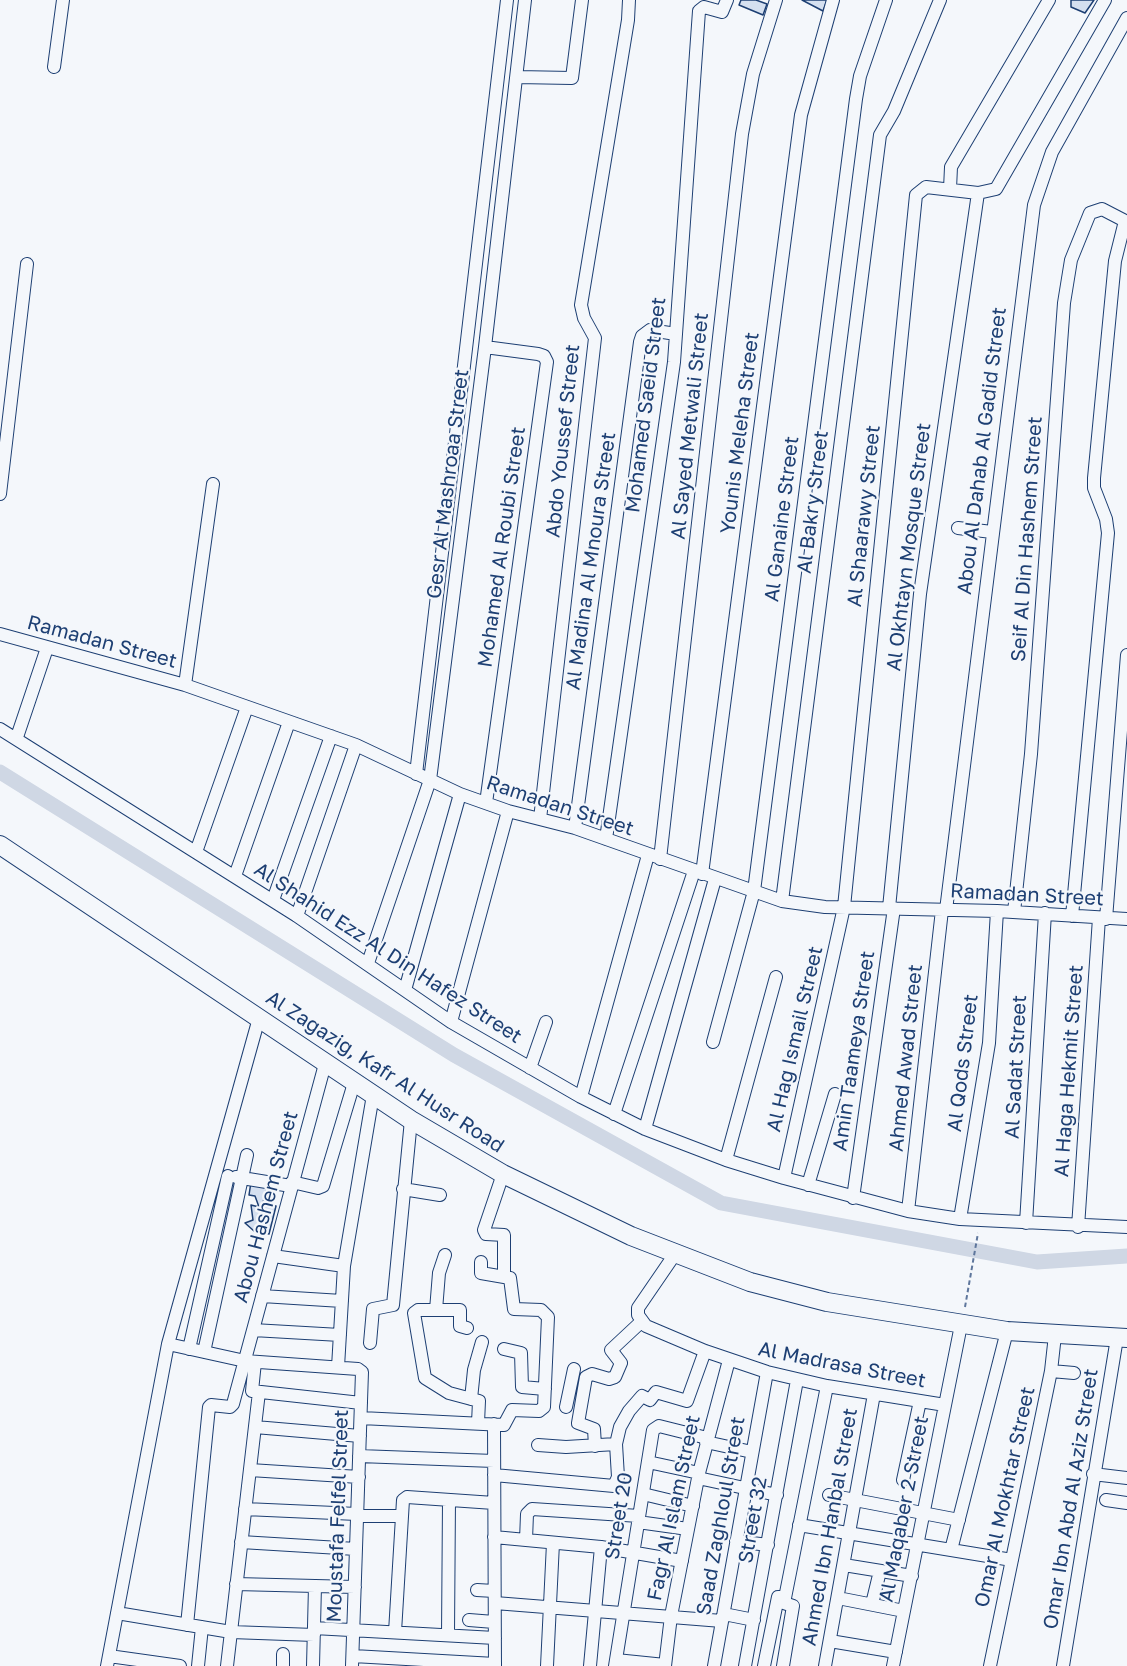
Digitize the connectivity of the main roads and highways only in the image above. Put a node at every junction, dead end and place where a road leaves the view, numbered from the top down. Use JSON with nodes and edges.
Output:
{"nodes":[{"id":1,"x":0,"y":845,"type":"edge"},
{"id":2,"x":1122,"y":1338,"type":"edge"}],
"edges":[{"from":1,"to":2,"type":"main road","name":"Al Zagazig, Kafr Al Husr Road"}]}
